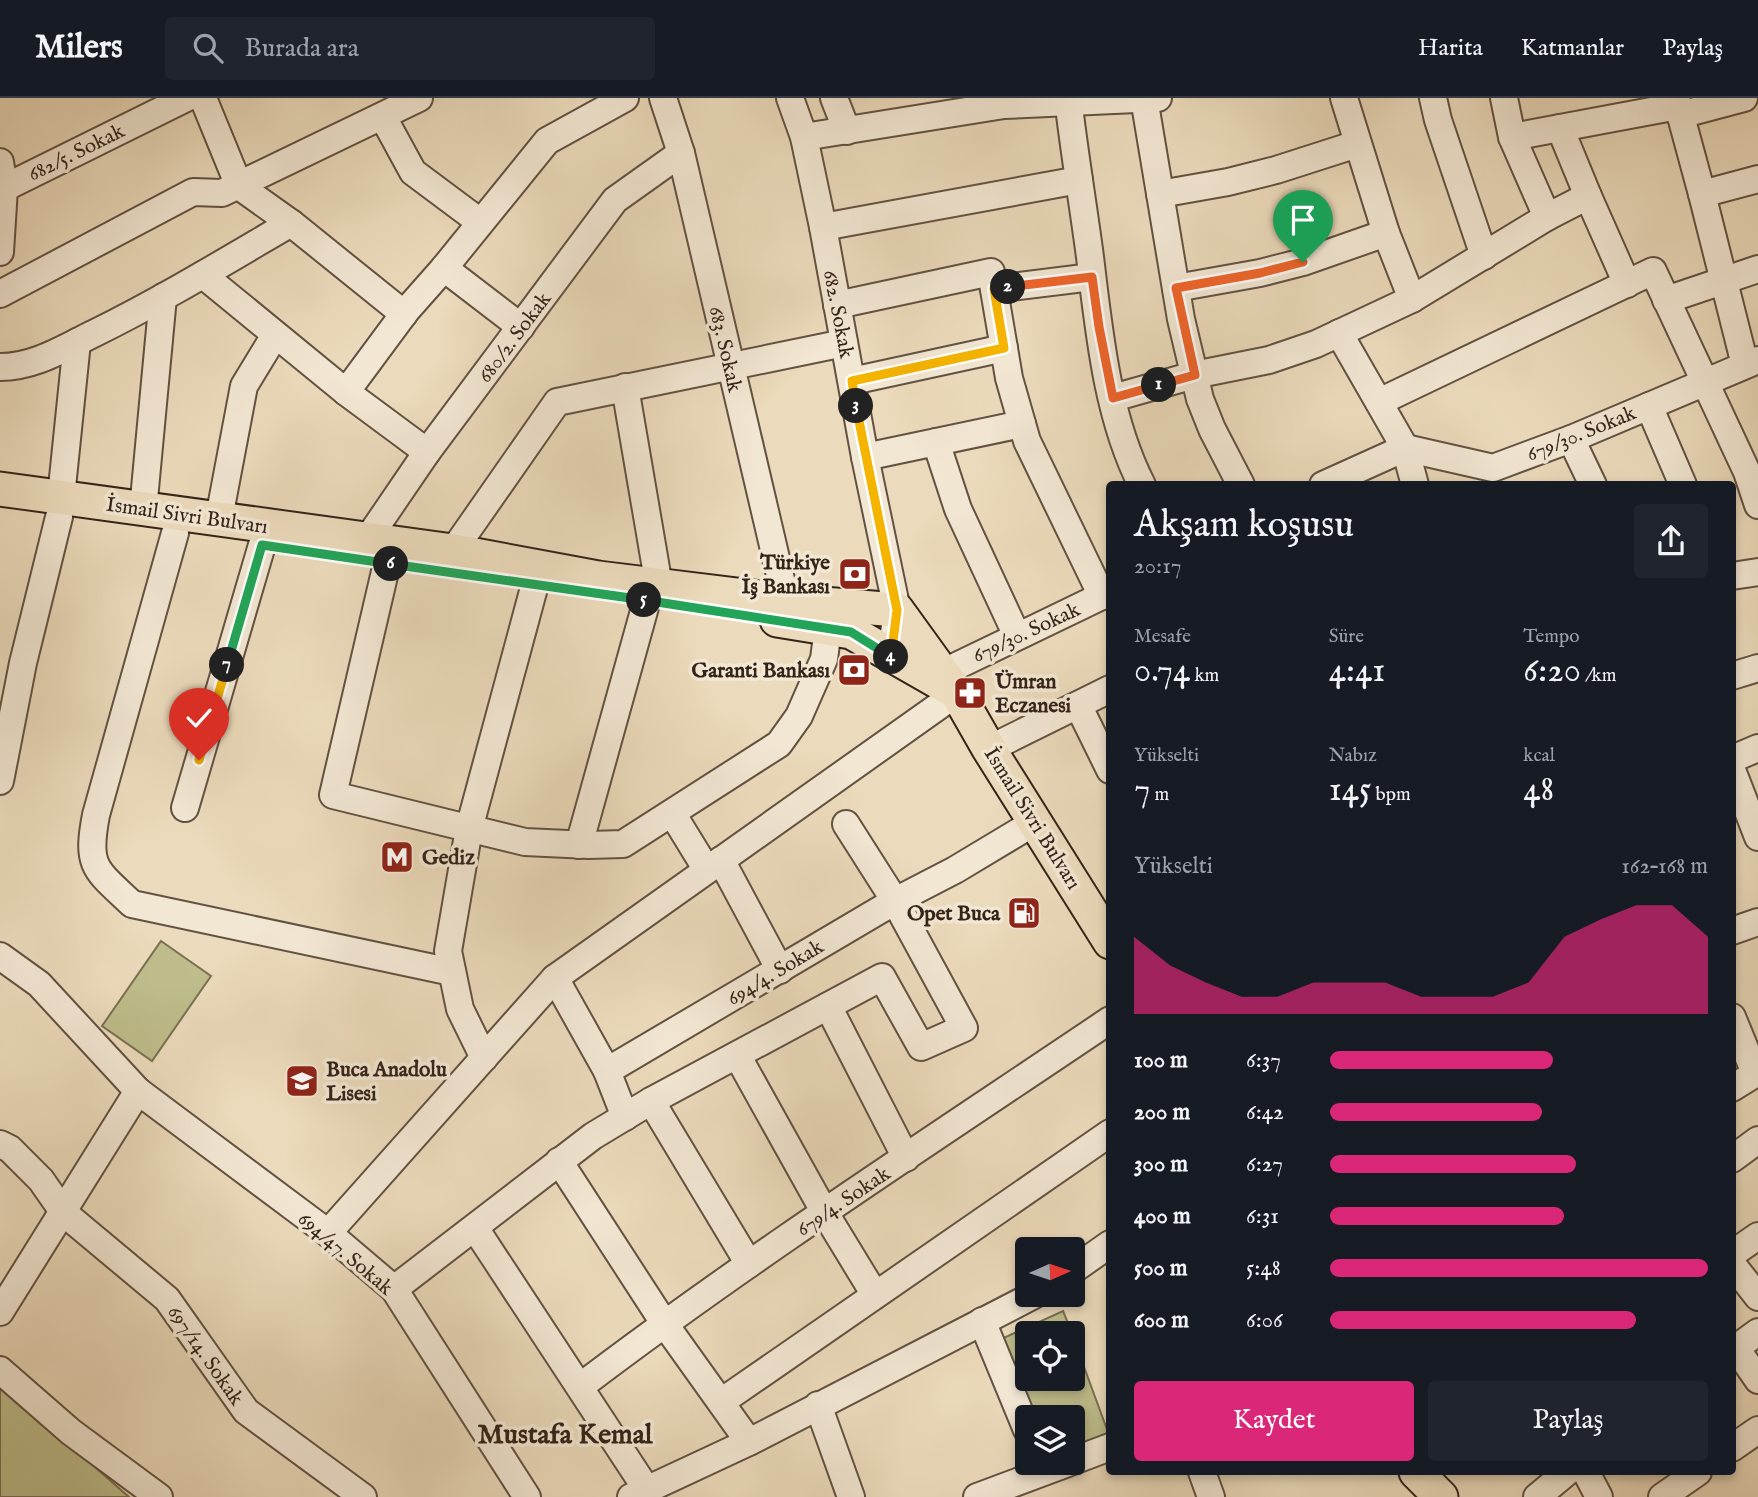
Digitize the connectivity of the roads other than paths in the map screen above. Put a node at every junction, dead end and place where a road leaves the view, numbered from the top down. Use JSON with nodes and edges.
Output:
{"nodes":[{"id":1,"x":186,"y":98,"type":"edge"},
{"id":2,"x":203,"y":98,"type":"edge"},
{"id":3,"x":419,"y":98,"type":"edge"},
{"id":4,"x":625,"y":98,"type":"edge"},
{"id":5,"x":663,"y":98,"type":"edge"},
{"id":6,"x":790,"y":98,"type":"edge"},
{"id":7,"x":834,"y":98,"type":"edge"},
{"id":8,"x":1144,"y":98,"type":"edge"},
{"id":9,"x":1158,"y":98,"type":"edge"},
{"id":10,"x":1344,"y":98,"type":"edge"},
{"id":11,"x":1433,"y":98,"type":"edge"},
{"id":12,"x":1504,"y":98,"type":"edge"},
{"id":13,"x":1744,"y":98,"type":"edge"},
{"id":14,"x":1069,"y":99,"type":"edge"},
{"id":15,"x":1003,"y":102,"type":"edge"},
{"id":16,"x":1677,"y":106,"type":"edge"},
{"id":17,"x":923,"y":108,"type":"edge"},
{"id":18,"x":383,"y":117,"type":"junction"},
{"id":19,"x":1560,"y":128,"type":"junction"},
{"id":20,"x":847,"y":131,"type":"junction"},
{"id":21,"x":804,"y":137,"type":"junction"},
{"id":22,"x":1512,"y":137,"type":"junction"},
{"id":23,"x":1357,"y":144,"type":"junction"},
{"id":24,"x":681,"y":153,"type":"junction"},
{"id":25,"x":2,"y":175,"type":"edge"},
{"id":26,"x":1758,"y":179,"type":"edge"},
{"id":27,"x":1079,"y":180,"type":"junction"},
{"id":28,"x":239,"y":186,"type":"junction"},
{"id":29,"x":1160,"y":194,"type":"junction"},
{"id":30,"x":1702,"y":194,"type":"junction"},
{"id":31,"x":1588,"y":196,"type":"junction"},
{"id":32,"x":1547,"y":217,"type":"junction"},
{"id":33,"x":480,"y":222,"type":"junction"},
{"id":34,"x":291,"y":223,"type":"junction"},
{"id":35,"x":823,"y":227,"type":"junction"},
{"id":36,"x":1386,"y":233,"type":"junction"},
{"id":37,"x":0,"y":252,"type":"edge"},
{"id":38,"x":1484,"y":256,"type":"junction"},
{"id":39,"x":444,"y":268,"type":"junction"},
{"id":40,"x":1758,"y":268,"type":"edge"},
{"id":41,"x":203,"y":275,"type":"junction"},
{"id":42,"x":1092,"y":277,"type":"junction"},
{"id":43,"x":1724,"y":279,"type":"junction"},
{"id":44,"x":1627,"y":285,"type":"junction"},
{"id":45,"x":1176,"y":288,"type":"junction"},
{"id":46,"x":994,"y":289,"type":"junction"},
{"id":47,"x":0,"y":293,"type":"edge"},
{"id":48,"x":163,"y":297,"type":"junction"},
{"id":49,"x":1412,"y":299,"type":"junction"},
{"id":50,"x":1666,"y":300,"type":"junction"},
{"id":51,"x":837,"y":305,"type":"junction"},
{"id":52,"x":404,"y":314,"type":"junction"},
{"id":53,"x":521,"y":327,"type":"junction"},
{"id":54,"x":1339,"y":333,"type":"junction"},
{"id":55,"x":275,"y":335,"type":"junction"},
{"id":56,"x":77,"y":341,"type":"junction"},
{"id":57,"x":844,"y":342,"type":"junction"},
{"id":58,"x":1004,"y":348,"type":"junction"},
{"id":59,"x":1752,"y":362,"type":"edge"},
{"id":60,"x":730,"y":365,"type":"junction"},
{"id":61,"x":0,"y":367,"type":"edge"},
{"id":62,"x":1195,"y":375,"type":"junction"},
{"id":63,"x":852,"y":381,"type":"junction"},
{"id":64,"x":1705,"y":381,"type":"junction"},
{"id":65,"x":625,"y":387,"type":"junction"},
{"id":66,"x":346,"y":392,"type":"junction"},
{"id":67,"x":1113,"y":398,"type":"junction"},
{"id":68,"x":1379,"y":402,"type":"junction"},
{"id":69,"x":1649,"y":406,"type":"junction"},
{"id":70,"x":1022,"y":424,"type":"junction"},
{"id":71,"x":1571,"y":439,"type":"junction"},
{"id":72,"x":936,"y":442,"type":"junction"},
{"id":73,"x":1405,"y":447,"type":"junction"},
{"id":74,"x":427,"y":453,"type":"junction"},
{"id":75,"x":865,"y":457,"type":"junction"},
{"id":76,"x":1752,"y":469,"type":"edge"},
{"id":77,"x":1497,"y":476,"type":"edge"},
{"id":78,"x":1140,"y":481,"type":"edge"},
{"id":79,"x":1239,"y":481,"type":"edge"},
{"id":80,"x":1332,"y":481,"type":"edge"},
{"id":81,"x":1414,"y":481,"type":"edge"},
{"id":82,"x":1591,"y":481,"type":"edge"},
{"id":83,"x":1681,"y":481,"type":"edge"},
{"id":84,"x":0,"y":489,"type":"edge"},
{"id":85,"x":1758,"y":505,"type":"edge"},
{"id":86,"x":60,"y":507,"type":"junction"},
{"id":87,"x":0,"y":509,"type":"edge"},
{"id":88,"x":143,"y":510,"type":"junction"},
{"id":89,"x":219,"y":518,"type":"junction"},
{"id":90,"x":175,"y":533,"type":"junction"},
{"id":91,"x":262,"y":545,"type":"junction"},
{"id":92,"x":453,"y":551,"type":"junction"},
{"id":93,"x":377,"y":552,"type":"junction"},
{"id":94,"x":1758,"y":572,"type":"edge"},
{"id":95,"x":1736,"y":575,"type":"edge"},
{"id":96,"x":535,"y":584,"type":"junction"},
{"id":97,"x":653,"y":593,"type":"junction"},
{"id":98,"x":1106,"y":594,"type":"edge"},
{"id":99,"x":786,"y":601,"type":"junction"},
{"id":100,"x":897,"y":610,"type":"junction"},
{"id":101,"x":828,"y":628,"type":"junction"},
{"id":102,"x":1017,"y":636,"type":"junction"},
{"id":103,"x":891,"y":657,"type":"junction"},
{"id":104,"x":11,"y":661,"type":"edge"},
{"id":105,"x":1758,"y":668,"type":"edge"},
{"id":106,"x":1736,"y":675,"type":"edge"},
{"id":107,"x":949,"y":683,"type":"junction"},
{"id":108,"x":1106,"y":691,"type":"edge"},
{"id":109,"x":1078,"y":705,"type":"junction"},
{"id":110,"x":1758,"y":748,"type":"edge"},
{"id":111,"x":989,"y":749,"type":"junction"},
{"id":112,"x":1106,"y":762,"type":"edge"},
{"id":113,"x":1736,"y":771,"type":"edge"},
{"id":114,"x":1736,"y":778,"type":"edge"},
{"id":115,"x":0,"y":780,"type":"edge"},
{"id":116,"x":185,"y":807,"type":"dead end"},
{"id":117,"x":672,"y":813,"type":"junction"},
{"id":118,"x":1035,"y":822,"type":"junction"},
{"id":119,"x":846,"y":824,"type":"dead end"},
{"id":120,"x":1756,"y":828,"type":"edge"},
{"id":121,"x":470,"y":829,"type":"junction"},
{"id":122,"x":579,"y":845,"type":"junction"},
{"id":123,"x":714,"y":865,"type":"junction"},
{"id":124,"x":895,"y":901,"type":"junction"},
{"id":125,"x":1758,"y":922,"type":"edge"},
{"id":126,"x":1105,"y":923,"type":"edge"},
{"id":127,"x":1736,"y":930,"type":"edge"},
{"id":128,"x":0,"y":956,"type":"edge"},
{"id":129,"x":780,"y":970,"type":"junction"},
{"id":130,"x":452,"y":972,"type":"junction"},
{"id":131,"x":555,"y":978,"type":"junction"},
{"id":132,"x":828,"y":1006,"type":"junction"},
{"id":133,"x":1106,"y":1023,"type":"edge"},
{"id":134,"x":1736,"y":1026,"type":"edge"},
{"id":135,"x":737,"y":1055,"type":"junction"},
{"id":136,"x":484,"y":1058,"type":"junction"},
{"id":137,"x":607,"y":1071,"type":"junction"},
{"id":138,"x":1757,"y":1072,"type":"edge"},
{"id":139,"x":1736,"y":1085,"type":"edge"},
{"id":140,"x":138,"y":1091,"type":"junction"},
{"id":141,"x":651,"y":1101,"type":"junction"},
{"id":142,"x":625,"y":1117,"type":"junction"},
{"id":143,"x":1106,"y":1136,"type":"edge"},
{"id":144,"x":1758,"y":1140,"type":"edge"},
{"id":145,"x":0,"y":1144,"type":"edge"},
{"id":146,"x":1736,"y":1156,"type":"edge"},
{"id":147,"x":906,"y":1158,"type":"junction"},
{"id":148,"x":559,"y":1161,"type":"junction"},
{"id":149,"x":64,"y":1213,"type":"junction"},
{"id":150,"x":825,"y":1213,"type":"junction"},
{"id":151,"x":475,"y":1228,"type":"junction"},
{"id":152,"x":328,"y":1233,"type":"junction"},
{"id":153,"x":1758,"y":1236,"type":"edge"},
{"id":154,"x":1106,"y":1247,"type":"edge"},
{"id":155,"x":1736,"y":1251,"type":"edge"},
{"id":156,"x":1085,"y":1262,"type":"edge"},
{"id":157,"x":749,"y":1264,"type":"junction"},
{"id":158,"x":1106,"y":1267,"type":"edge"},
{"id":159,"x":1736,"y":1269,"type":"edge"},
{"id":160,"x":1085,"y":1274,"type":"edge"},
{"id":161,"x":394,"y":1289,"type":"junction"},
{"id":162,"x":875,"y":1295,"type":"junction"},
{"id":163,"x":1758,"y":1297,"type":"edge"},
{"id":164,"x":1015,"y":1304,"type":"edge"},
{"id":165,"x":0,"y":1312,"type":"edge"},
{"id":166,"x":982,"y":1321,"type":"junction"},
{"id":167,"x":664,"y":1323,"type":"junction"},
{"id":168,"x":1758,"y":1332,"type":"edge"},
{"id":169,"x":1736,"y":1349,"type":"edge"},
{"id":170,"x":1736,"y":1351,"type":"edge"},
{"id":171,"x":0,"y":1370,"type":"edge"},
{"id":172,"x":1758,"y":1380,"type":"edge"},
{"id":173,"x":580,"y":1386,"type":"junction"},
{"id":174,"x":721,"y":1402,"type":"junction"},
{"id":175,"x":818,"y":1405,"type":"junction"},
{"id":176,"x":1017,"y":1405,"type":"edge"},
{"id":177,"x":1758,"y":1430,"type":"edge"},
{"id":178,"x":749,"y":1442,"type":"junction"},
{"id":179,"x":1736,"y":1445,"type":"edge"},
{"id":180,"x":1106,"y":1449,"type":"edge"},
{"id":181,"x":1085,"y":1456,"type":"edge"},
{"id":182,"x":1030,"y":1475,"type":"edge"},
{"id":183,"x":1203,"y":1475,"type":"edge"},
{"id":184,"x":1563,"y":1475,"type":"edge"},
{"id":185,"x":1588,"y":1475,"type":"edge"},
{"id":186,"x":1694,"y":1475,"type":"edge"},
{"id":187,"x":639,"y":1493,"type":"edge"},
{"id":188,"x":159,"y":1497,"type":"edge"},
{"id":189,"x":363,"y":1497,"type":"edge"},
{"id":190,"x":527,"y":1497,"type":"edge"},
{"id":191,"x":851,"y":1497,"type":"edge"},
{"id":192,"x":977,"y":1497,"type":"edge"},
{"id":193,"x":1211,"y":1497,"type":"edge"},
{"id":194,"x":1537,"y":1497,"type":"edge"},
{"id":195,"x":1599,"y":1497,"type":"edge"},
{"id":196,"x":1662,"y":1497,"type":"edge"}],
"edges":[{"from":1,"to":25,"type":"street","name":"682/5. Sokak"},
{"from":2,"to":28,"type":"street"},
{"from":3,"to":18,"type":"street"},
{"from":4,"to":33,"type":"street"},
{"from":5,"to":24,"type":"street","name":"683. Sokak"},
{"from":6,"to":21,"type":"street","name":"682. Sokak"},
{"from":7,"to":20,"type":"street"},
{"from":8,"to":9,"type":"street"},
{"from":8,"to":14,"type":"street"},
{"from":8,"to":29,"type":"street"},
{"from":10,"to":23,"type":"street"},
{"from":11,"to":38,"type":"street"},
{"from":12,"to":22,"type":"street"},
{"from":13,"to":16,"type":"street"},
{"from":14,"to":15,"type":"street"},
{"from":14,"to":27,"type":"street"},
{"from":15,"to":17,"type":"street"},
{"from":16,"to":19,"type":"street"},
{"from":16,"to":30,"type":"street"},
{"from":17,"to":20,"type":"street"},
{"from":18,"to":28,"type":"street"},
{"from":18,"to":33,"type":"street"},
{"from":19,"to":22,"type":"street"},
{"from":19,"to":31,"type":"street"},
{"from":20,"to":21,"type":"street"},
{"from":21,"to":35,"type":"street","name":"682. Sokak"},
{"from":22,"to":32,"type":"street"},
{"from":23,"to":29,"type":"street"},
{"from":23,"to":36,"type":"street"},
{"from":24,"to":53,"type":"street","name":"680/2. Sokak"},
{"from":24,"to":60,"type":"street","name":"683. Sokak"},
{"from":25,"to":37,"type":"street"},
{"from":26,"to":30,"type":"street"},
{"from":27,"to":35,"type":"street"},
{"from":27,"to":42,"type":"street"},
{"from":28,"to":34,"type":"street"},
{"from":28,"to":47,"type":"street"},
{"from":29,"to":45,"type":"street"},
{"from":30,"to":43,"type":"street"},
{"from":31,"to":32,"type":"street"},
{"from":31,"to":44,"type":"street"},
{"from":32,"to":38,"type":"street"},
{"from":33,"to":39,"type":"street"},
{"from":34,"to":41,"type":"street"},
{"from":34,"to":52,"type":"street"},
{"from":35,"to":51,"type":"street","name":"682. Sokak"},
{"from":36,"to":45,"type":"street"},
{"from":36,"to":49,"type":"street"},
{"from":38,"to":49,"type":"street"},
{"from":39,"to":52,"type":"street"},
{"from":39,"to":53,"type":"street"},
{"from":40,"to":43,"type":"street"},
{"from":41,"to":48,"type":"street"},
{"from":41,"to":55,"type":"street"},
{"from":42,"to":46,"type":"street"},
{"from":42,"to":67,"type":"street"},
{"from":43,"to":50,"type":"street"},
{"from":43,"to":59,"type":"street"},
{"from":44,"to":50,"type":"street"},
{"from":44,"to":68,"type":"street"},
{"from":45,"to":62,"type":"street"},
{"from":46,"to":51,"type":"street"},
{"from":46,"to":58,"type":"street"},
{"from":48,"to":56,"type":"street"},
{"from":48,"to":88,"type":"street"},
{"from":49,"to":54,"type":"street"},
{"from":50,"to":64,"type":"street"},
{"from":51,"to":57,"type":"street","name":"682. Sokak"},
{"from":52,"to":66,"type":"street"},
{"from":53,"to":74,"type":"street","name":"680/2. Sokak"},
{"from":54,"to":62,"type":"street"},
{"from":54,"to":68,"type":"street"},
{"from":55,"to":66,"type":"street"},
{"from":55,"to":89,"type":"street"},
{"from":56,"to":61,"type":"street"},
{"from":56,"to":86,"type":"street"},
{"from":57,"to":60,"type":"street"},
{"from":57,"to":63,"type":"street","name":"682. Sokak"},
{"from":58,"to":63,"type":"street"},
{"from":58,"to":70,"type":"street"},
{"from":59,"to":64,"type":"street","name":"679/30. Sokak"},
{"from":60,"to":65,"type":"street"},
{"from":60,"to":99,"type":"street","name":"683. Sokak"},
{"from":62,"to":67,"type":"street"},
{"from":62,"to":79,"type":"street"},
{"from":63,"to":75,"type":"street","name":"682. Sokak"},
{"from":64,"to":69,"type":"street","name":"679/30. Sokak"},
{"from":64,"to":76,"type":"street"},
{"from":65,"to":92,"type":"street"},
{"from":65,"to":97,"type":"street"},
{"from":66,"to":74,"type":"street"},
{"from":67,"to":78,"type":"street"},
{"from":68,"to":73,"type":"street"},
{"from":69,"to":71,"type":"street","name":"679/30. Sokak"},
{"from":69,"to":83,"type":"street"},
{"from":70,"to":72,"type":"street"},
{"from":70,"to":98,"type":"street"},
{"from":71,"to":77,"type":"street","name":"679/30. Sokak"},
{"from":71,"to":82,"type":"street"},
{"from":72,"to":75,"type":"street"},
{"from":72,"to":102,"type":"street"},
{"from":73,"to":77,"type":"street","name":"679/30. Sokak"},
{"from":73,"to":80,"type":"street"},
{"from":73,"to":81,"type":"street"},
{"from":74,"to":93,"type":"street","name":"680/2. Sokak"},
{"from":75,"to":100,"type":"street","name":"682. Sokak"},
{"from":76,"to":85,"type":"street"},
{"from":84,"to":86,"type":"main road","name":"İsmail Sivri Bulvarı"},
{"from":86,"to":87,"type":"main road","name":"İsmail Sivri Bulvarı"},
{"from":86,"to":88,"type":"main road","name":"İsmail Sivri Bulvarı"},
{"from":86,"to":90,"type":"main road","name":"İsmail Sivri Bulvarı"},
{"from":86,"to":104,"type":"street"},
{"from":88,"to":89,"type":"main road","name":"İsmail Sivri Bulvarı"},
{"from":89,"to":93,"type":"main road","name":"İsmail Sivri Bulvarı"},
{"from":90,"to":91,"type":"main road","name":"İsmail Sivri Bulvarı"},
{"from":90,"to":130,"type":"street"},
{"from":91,"to":93,"type":"main road","name":"İsmail Sivri Bulvarı"},
{"from":91,"to":116,"type":"street"},
{"from":92,"to":93,"type":"main road","name":"İsmail Sivri Bulvarı"},
{"from":92,"to":97,"type":"main road","name":"İsmail Sivri Bulvarı"},
{"from":93,"to":96,"type":"main road","name":"İsmail Sivri Bulvarı"},
{"from":93,"to":121,"type":"street"},
{"from":94,"to":95,"type":"street"},
{"from":96,"to":97,"type":"main road","name":"İsmail Sivri Bulvarı"},
{"from":96,"to":121,"type":"street"},
{"from":97,"to":99,"type":"main road","name":"İsmail Sivri Bulvarı"},
{"from":97,"to":101,"type":"main road","name":"İsmail Sivri Bulvarı"},
{"from":97,"to":122,"type":"street"},
{"from":98,"to":102,"type":"street","name":"679/30. Sokak"},
{"from":99,"to":100,"type":"main road","name":"İsmail Sivri Bulvarı"},
{"from":100,"to":103,"type":"street","name":"682. Sokak"},
{"from":100,"to":107,"type":"main road","name":"İsmail Sivri Bulvarı"},
{"from":101,"to":103,"type":"main road","name":"İsmail Sivri Bulvarı"},
{"from":101,"to":117,"type":"street"},
{"from":102,"to":107,"type":"street","name":"679/30. Sokak"},
{"from":103,"to":107,"type":"main road","name":"İsmail Sivri Bulvarı"},
{"from":104,"to":115,"type":"street"},
{"from":105,"to":106,"type":"street"},
{"from":107,"to":111,"type":"main road","name":"İsmail Sivri Bulvarı"},
{"from":107,"to":123,"type":"street","name":"679/30. Sokak"},
{"from":108,"to":109,"type":"street"},
{"from":109,"to":111,"type":"street"},
{"from":109,"to":112,"type":"street"},
{"from":110,"to":113,"type":"street"},
{"from":111,"to":118,"type":"main road","name":"İsmail Sivri Bulvarı"},
{"from":114,"to":120,"type":"street"},
{"from":117,"to":122,"type":"street"},
{"from":117,"to":123,"type":"street"},
{"from":118,"to":124,"type":"street","name":"694/4. Sokak"},
{"from":118,"to":126,"type":"main road","name":"İsmail Sivri Bulvarı"},
{"from":119,"to":124,"type":"street"},
{"from":121,"to":122,"type":"street"},
{"from":121,"to":130,"type":"street"},
{"from":123,"to":129,"type":"street"},
{"from":123,"to":131,"type":"street","name":"679/30. Sokak"},
{"from":124,"to":129,"type":"street","name":"694/4. Sokak"},
{"from":124,"to":132,"type":"street"},
{"from":125,"to":127,"type":"street"},
{"from":128,"to":140,"type":"street","name":"694/47. Sokak"},
{"from":129,"to":137,"type":"street","name":"694/4. Sokak"},
{"from":130,"to":136,"type":"street"},
{"from":131,"to":136,"type":"street","name":"679/30. Sokak"},
{"from":131,"to":137,"type":"street"},
{"from":132,"to":135,"type":"street"},
{"from":132,"to":147,"type":"street"},
{"from":133,"to":147,"type":"street","name":"679/4. Sokak"},
{"from":134,"to":138,"type":"street"},
{"from":135,"to":141,"type":"street"},
{"from":135,"to":150,"type":"street"},
{"from":136,"to":152,"type":"street","name":"679/30. Sokak"},
{"from":137,"to":142,"type":"street"},
{"from":138,"to":139,"type":"street"},
{"from":140,"to":149,"type":"street"},
{"from":140,"to":152,"type":"street","name":"694/47. Sokak"},
{"from":141,"to":142,"type":"street"},
{"from":141,"to":157,"type":"street"},
{"from":142,"to":148,"type":"street"},
{"from":143,"to":162,"type":"street"},
{"from":144,"to":146,"type":"street"},
{"from":145,"to":149,"type":"street","name":"697/14. Sokak"},
{"from":147,"to":150,"type":"street","name":"679/4. Sokak"},
{"from":148,"to":151,"type":"street"},
{"from":148,"to":167,"type":"street"},
{"from":149,"to":165,"type":"street"},
{"from":149,"to":189,"type":"street","name":"697/14. Sokak"},
{"from":150,"to":157,"type":"street","name":"679/4. Sokak"},
{"from":150,"to":162,"type":"street"},
{"from":151,"to":161,"type":"street"},
{"from":151,"to":173,"type":"street"},
{"from":152,"to":161,"type":"street","name":"694/47. Sokak"},
{"from":153,"to":155,"type":"street"},
{"from":154,"to":156,"type":"street"},
{"from":157,"to":167,"type":"street","name":"679/4. Sokak"},
{"from":158,"to":160,"type":"street"},
{"from":159,"to":163,"type":"street"},
{"from":161,"to":190,"type":"street","name":"694/47. Sokak"},
{"from":162,"to":174,"type":"street"},
{"from":164,"to":166,"type":"street"},
{"from":166,"to":175,"type":"street"},
{"from":166,"to":176,"type":"street"},
{"from":167,"to":173,"type":"street","name":"679/4. Sokak"},
{"from":167,"to":174,"type":"street"},
{"from":168,"to":169,"type":"street"},
{"from":170,"to":172,"type":"street"},
{"from":171,"to":188,"type":"street"},
{"from":173,"to":187,"type":"street"},
{"from":174,"to":178,"type":"street"},
{"from":175,"to":178,"type":"street"},
{"from":175,"to":191,"type":"street"},
{"from":177,"to":179,"type":"street"},
{"from":178,"to":187,"type":"street"},
{"from":180,"to":181,"type":"street"},
{"from":182,"to":192,"type":"street"},
{"from":183,"to":193,"type":"street"},
{"from":184,"to":194,"type":"street"},
{"from":185,"to":195,"type":"street"},
{"from":186,"to":196,"type":"street"}]}
